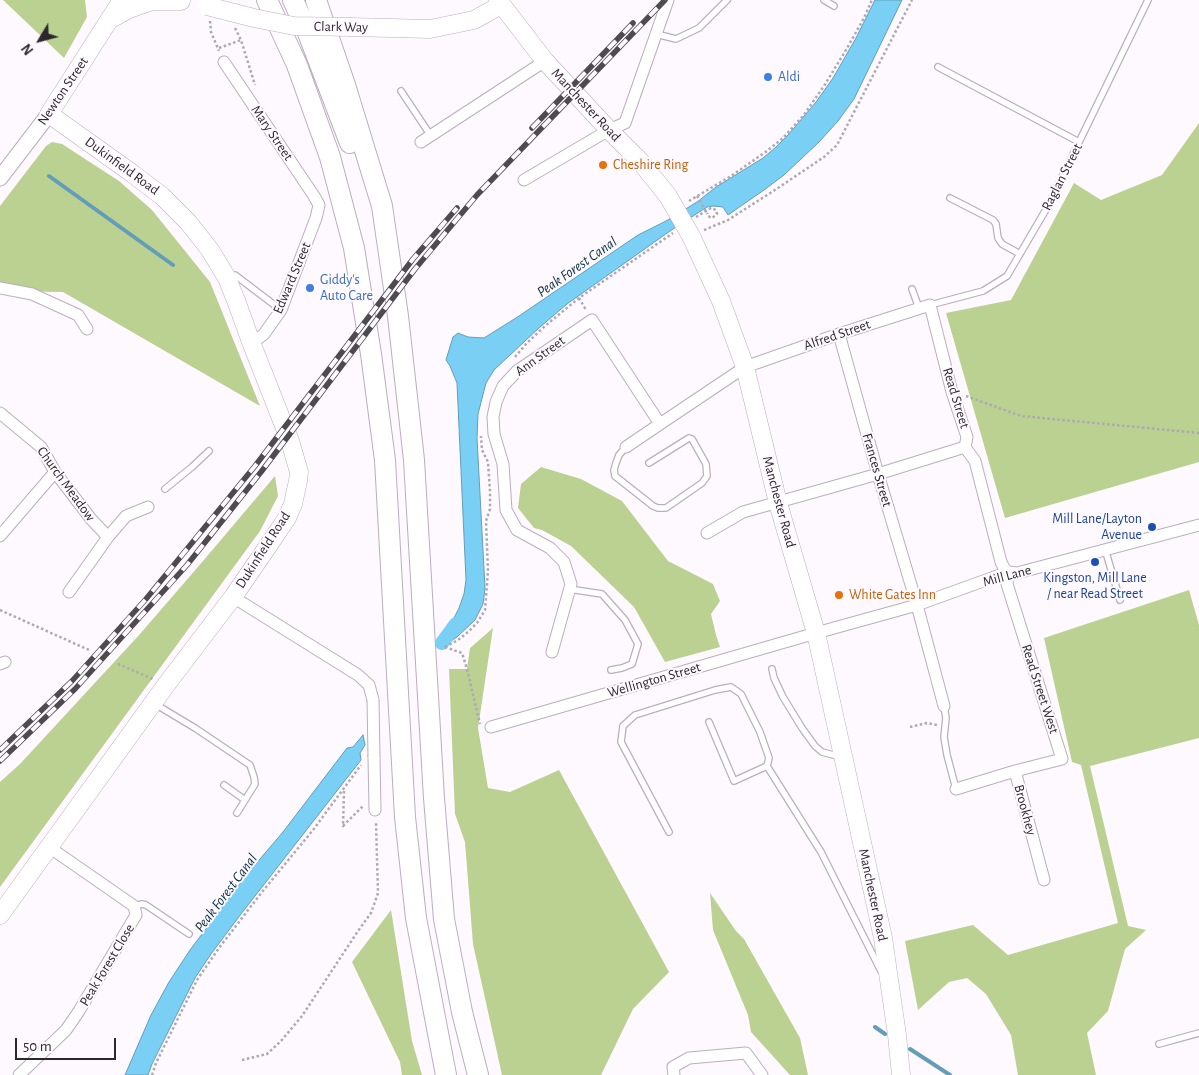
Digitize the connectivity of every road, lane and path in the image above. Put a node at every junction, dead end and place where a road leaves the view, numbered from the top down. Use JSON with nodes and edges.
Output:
{"nodes":[{"id":1,"x":108,"y":0,"type":"edge"},
{"id":2,"x":122,"y":0,"type":"edge"},
{"id":3,"x":180,"y":0,"type":"edge"},
{"id":4,"x":256,"y":0,"type":"edge"},
{"id":5,"x":267,"y":0,"type":"edge"},
{"id":6,"x":292,"y":0,"type":"edge"},
{"id":7,"x":316,"y":0,"type":"edge"},
{"id":8,"x":668,"y":0,"type":"edge"},
{"id":9,"x":727,"y":0,"type":"edge"},
{"id":10,"x":824,"y":0,"type":"edge"},
{"id":11,"x":872,"y":0,"type":"edge"},
{"id":12,"x":912,"y":0,"type":"edge"},
{"id":13,"x":1148,"y":0,"type":"edge"},
{"id":14,"x":501,"y":2,"type":"edge"},
{"id":15,"x":207,"y":6,"type":"junction"},
{"id":16,"x":834,"y":6,"type":"dead end"},
{"id":17,"x":108,"y":21,"type":"junction"},
{"id":18,"x":234,"y":24,"type":"dead end"},
{"id":19,"x":656,"y":34,"type":"junction"},
{"id":20,"x":241,"y":40,"type":"junction"},
{"id":21,"x":545,"y":61,"type":"junction"},
{"id":22,"x":224,"y":62,"type":"dead end"},
{"id":23,"x":938,"y":67,"type":"dead end"},
{"id":24,"x":400,"y":90,"type":"dead end"},
{"id":25,"x":245,"y":93,"type":"junction"},
{"id":26,"x":49,"y":114,"type":"junction"},
{"id":27,"x":609,"y":130,"type":"junction"},
{"id":28,"x":431,"y":136,"type":"junction"},
{"id":29,"x":421,"y":142,"type":"dead end"},
{"id":30,"x":1079,"y":142,"type":"junction"},
{"id":31,"x":330,"y":157,"type":"junction"},
{"id":32,"x":0,"y":178,"type":"edge"},
{"id":33,"x":524,"y":180,"type":"dead end"},
{"id":34,"x":697,"y":196,"type":"junction"},
{"id":35,"x":950,"y":198,"type":"dead end"},
{"id":36,"x":686,"y":202,"type":"dead end"},
{"id":37,"x":318,"y":205,"type":"joint"},
{"id":38,"x":686,"y":229,"type":"junction"},
{"id":39,"x":1020,"y":254,"type":"junction"},
{"id":40,"x":227,"y":278,"type":"junction"},
{"id":41,"x":0,"y":288,"type":"edge"},
{"id":42,"x":912,"y":289,"type":"dead end"},
{"id":43,"x":579,"y":298,"type":"dead end"},
{"id":44,"x":924,"y":307,"type":"junction"},
{"id":45,"x":281,"y":310,"type":"junction"},
{"id":46,"x":398,"y":316,"type":"junction"},
{"id":47,"x":86,"y":329,"type":"dead end"},
{"id":48,"x":839,"y":334,"type":"junction"},
{"id":49,"x":251,"y":342,"type":"junction"},
{"id":50,"x":745,"y":367,"type":"junction"},
{"id":51,"x":952,"y":392,"type":"junction"},
{"id":52,"x":0,"y":413,"type":"edge"},
{"id":53,"x":660,"y":424,"type":"junction"},
{"id":54,"x":1199,"y":433,"type":"edge"},
{"id":55,"x":626,"y":447,"type":"joint"},
{"id":56,"x":965,"y":447,"type":"junction"},
{"id":57,"x":209,"y":451,"type":"dead end"},
{"id":58,"x":649,"y":463,"type":"dead end"},
{"id":59,"x":55,"y":472,"type":"junction"},
{"id":60,"x":878,"y":474,"type":"junction"},
{"id":61,"x":165,"y":490,"type":"dead end"},
{"id":62,"x":778,"y":503,"type":"junction"},
{"id":63,"x":151,"y":505,"type":"dead end"},
{"id":64,"x":1199,"y":525,"type":"edge"},
{"id":65,"x":706,"y":533,"type":"dead end"},
{"id":66,"x":0,"y":536,"type":"edge"},
{"id":67,"x":108,"y":537,"type":"junction"},
{"id":68,"x":1105,"y":549,"type":"junction"},
{"id":69,"x":1008,"y":572,"type":"junction"},
{"id":70,"x":569,"y":589,"type":"junction"},
{"id":71,"x":69,"y":592,"type":"dead end"},
{"id":72,"x":233,"y":597,"type":"junction"},
{"id":73,"x":1120,"y":600,"type":"dead end"},
{"id":74,"x":917,"y":605,"type":"junction"},
{"id":75,"x":0,"y":610,"type":"edge"},
{"id":76,"x":816,"y":633,"type":"junction"},
{"id":77,"x":445,"y":647,"type":"dead end"},
{"id":78,"x":89,"y":650,"type":"dead end"},
{"id":79,"x":552,"y":652,"type":"dead end"},
{"id":80,"x":118,"y":664,"type":"dead end"},
{"id":81,"x":772,"y":669,"type":"dead end"},
{"id":82,"x":611,"y":670,"type":"dead end"},
{"id":83,"x":166,"y":685,"type":"junction"},
{"id":84,"x":153,"y":702,"type":"junction"},
{"id":85,"x":944,"y":706,"type":"joint"},
{"id":86,"x":709,"y":722,"type":"dead end"},
{"id":87,"x":491,"y":727,"type":"joint"},
{"id":88,"x":910,"y":727,"type":"dead end"},
{"id":89,"x":945,"y":730,"type":"junction"},
{"id":90,"x":843,"y":757,"type":"junction"},
{"id":91,"x":369,"y":758,"type":"junction"},
{"id":92,"x":767,"y":766,"type":"junction"},
{"id":93,"x":1016,"y":771,"type":"junction"},
{"id":94,"x":224,"y":785,"type":"dead end"},
{"id":95,"x":344,"y":789,"type":"junction"},
{"id":96,"x":956,"y":789,"type":"joint"},
{"id":97,"x":375,"y":793,"type":"junction"},
{"id":98,"x":246,"y":800,"type":"junction"},
{"id":99,"x":375,"y":810,"type":"joint"},
{"id":100,"x":237,"y":813,"type":"dead end"},
{"id":101,"x":669,"y":832,"type":"dead end"},
{"id":102,"x":49,"y":847,"type":"junction"},
{"id":103,"x":1044,"y":880,"type":"dead end"},
{"id":104,"x":134,"y":906,"type":"junction"},
{"id":105,"x":0,"y":914,"type":"edge"},
{"id":106,"x":190,"y":934,"type":"dead end"},
{"id":107,"x":890,"y":991,"type":"junction"},
{"id":108,"x":1199,"y":1033,"type":"edge"},
{"id":109,"x":1159,"y":1044,"type":"dead end"},
{"id":110,"x":242,"y":1060,"type":"dead end"},
{"id":111,"x":32,"y":1071,"type":"edge"},
{"id":112,"x":19,"y":1075,"type":"edge"},
{"id":113,"x":152,"y":1075,"type":"edge"},
{"id":114,"x":446,"y":1075,"type":"edge"},
{"id":115,"x":478,"y":1075,"type":"edge"},
{"id":116,"x":674,"y":1075,"type":"edge"},
{"id":117,"x":762,"y":1075,"type":"edge"},
{"id":118,"x":901,"y":1075,"type":"edge"}],
"edges":[{"from":1,"to":17,"type":"main road"},
{"from":2,"to":17,"type":"main road","name":"Newton Street"},
{"from":3,"to":15,"type":"main road","name":"Clark Way"},
{"from":3,"to":17,"type":"main road","name":"Clark Way"},
{"from":4,"to":31,"type":"highway"},
{"from":5,"to":31,"type":"highway"},
{"from":6,"to":46,"type":"highway"},
{"from":7,"to":46,"type":"highway"},
{"from":8,"to":19,"type":"street"},
{"from":9,"to":19,"type":"lane"},
{"from":10,"to":16,"type":"lane"},
{"from":11,"to":34,"type":"path"},
{"from":12,"to":38,"type":"path"},
{"from":13,"to":30,"type":"lane","name":"Raglan Street"},
{"from":14,"to":15,"type":"main road","name":"Clark Way","bridge":true},
{"from":14,"to":21,"type":"main road","name":"Manchester Road"},
{"from":15,"to":20,"type":"path"},
{"from":17,"to":26,"type":"main road","name":"Newton Street"},
{"from":18,"to":20,"type":"path"},
{"from":19,"to":27,"type":"street"},
{"from":20,"to":25,"type":"path"},
{"from":21,"to":27,"type":"main road","name":"Manchester Road"},
{"from":21,"to":28,"type":"street"},
{"from":22,"to":25,"type":"street","name":"Mary Street"},
{"from":23,"to":30,"type":"lane"},
{"from":24,"to":28,"type":"lane"},
{"from":25,"to":37,"type":"street","name":"Mary Street"},
{"from":26,"to":32,"type":"main road","name":"Newton Street"},
{"from":26,"to":40,"type":"main road","name":"Dukinfield Road"},
{"from":27,"to":33,"type":"street"},
{"from":27,"to":38,"type":"main road","name":"Manchester Road","bridge":true},
{"from":28,"to":29,"type":"street"},
{"from":30,"to":39,"type":"lane","name":"Raglan Street"},
{"from":31,"to":114,"type":"highway"},
{"from":34,"to":36,"type":"path"},
{"from":34,"to":38,"type":"path","bridge":true},
{"from":35,"to":39,"type":"lane"},
{"from":37,"to":45,"type":"street","name":"Edward Street"},
{"from":38,"to":43,"type":"path"},
{"from":38,"to":50,"type":"main road","name":"Manchester Road"},
{"from":39,"to":44,"type":"lane","name":"Raglan Street"},
{"from":40,"to":45,"type":"lane"},
{"from":40,"to":49,"type":"main road","name":"Dukinfield Road"},
{"from":41,"to":47,"type":"street"},
{"from":42,"to":44,"type":"lane"},
{"from":44,"to":48,"type":"street","name":"Alfred Street"},
{"from":44,"to":51,"type":"street","name":"Read Street"},
{"from":45,"to":49,"type":"street","name":"Edward Street"},
{"from":46,"to":115,"type":"highway"},
{"from":48,"to":50,"type":"street","name":"Alfred Street"},
{"from":48,"to":60,"type":"street","name":"Frances Street"},
{"from":49,"to":72,"type":"main road","name":"Dukinfield Road"},
{"from":50,"to":53,"type":"street"},
{"from":50,"to":62,"type":"main road","name":"Manchester Road"},
{"from":51,"to":54,"type":"path"},
{"from":51,"to":56,"type":"street","name":"Read Street"},
{"from":52,"to":59,"type":"street","name":"Church Meadow"},
{"from":53,"to":55,"type":"street"},
{"from":53,"to":70,"type":"street","name":"Ann Street"},
{"from":55,"to":58,"type":"lane"},
{"from":56,"to":60,"type":"street"},
{"from":56,"to":69,"type":"street","name":"Read Street"},
{"from":57,"to":61,"type":"lane"},
{"from":59,"to":66,"type":"street"},
{"from":59,"to":67,"type":"street","name":"Church Meadow"},
{"from":60,"to":62,"type":"street"},
{"from":60,"to":74,"type":"street","name":"Frances Street"},
{"from":62,"to":65,"type":"street"},
{"from":62,"to":76,"type":"main road","name":"Manchester Road"},
{"from":63,"to":67,"type":"street"},
{"from":64,"to":68,"type":"street","name":"Mill Lane"},
{"from":67,"to":71,"type":"street"},
{"from":68,"to":69,"type":"street","name":"Mill Lane"},
{"from":68,"to":73,"type":"lane"},
{"from":69,"to":74,"type":"street","name":"Mill Lane"},
{"from":69,"to":93,"type":"street","name":"Read Street West"},
{"from":70,"to":79,"type":"street","name":"Ann Street"},
{"from":70,"to":82,"type":"lane"},
{"from":72,"to":83,"type":"main road","name":"Dukinfield Road"},
{"from":72,"to":91,"type":"street","bridge":true},
{"from":74,"to":76,"type":"street","name":"Mill Lane"},
{"from":74,"to":85,"type":"street","name":"Frances Street"},
{"from":75,"to":78,"type":"path"},
{"from":76,"to":87,"type":"street","name":"Wellington Street"},
{"from":76,"to":90,"type":"main road","name":"Manchester Road"},
{"from":77,"to":87,"type":"path"},
{"from":80,"to":83,"type":"path"},
{"from":81,"to":90,"type":"lane"},
{"from":83,"to":84,"type":"main road","name":"Dukinfield Road"},
{"from":84,"to":98,"type":"lane"},
{"from":84,"to":102,"type":"main road","name":"Dukinfield Road"},
{"from":85,"to":89,"type":"lane"},
{"from":86,"to":92,"type":"lane"},
{"from":88,"to":89,"type":"path"},
{"from":89,"to":96,"type":"lane"},
{"from":90,"to":107,"type":"main road","name":"Manchester Road"},
{"from":91,"to":95,"type":"path"},
{"from":91,"to":97,"type":"street"},
{"from":92,"to":101,"type":"lane"},
{"from":92,"to":107,"type":"lane"},
{"from":93,"to":96,"type":"street","name":"Brookhey"},
{"from":93,"to":103,"type":"street","name":"Brookhey"},
{"from":94,"to":98,"type":"lane"},
{"from":95,"to":97,"type":"path"},
{"from":95,"to":113,"type":"path"},
{"from":97,"to":99,"type":"street"},
{"from":98,"to":100,"type":"lane"},
{"from":99,"to":110,"type":"path"},
{"from":102,"to":104,"type":"street","name":"Peak Forest Close"},
{"from":102,"to":105,"type":"main road","name":"Dukinfield Road"},
{"from":104,"to":106,"type":"lane"},
{"from":104,"to":111,"type":"street","name":"Peak Forest Close"},
{"from":107,"to":118,"type":"main road","name":"Manchester Road"},
{"from":108,"to":109,"type":"lane"},
{"from":111,"to":112,"type":"street","name":"Peak Forest Close"},
{"from":116,"to":117,"type":"street"}]}
